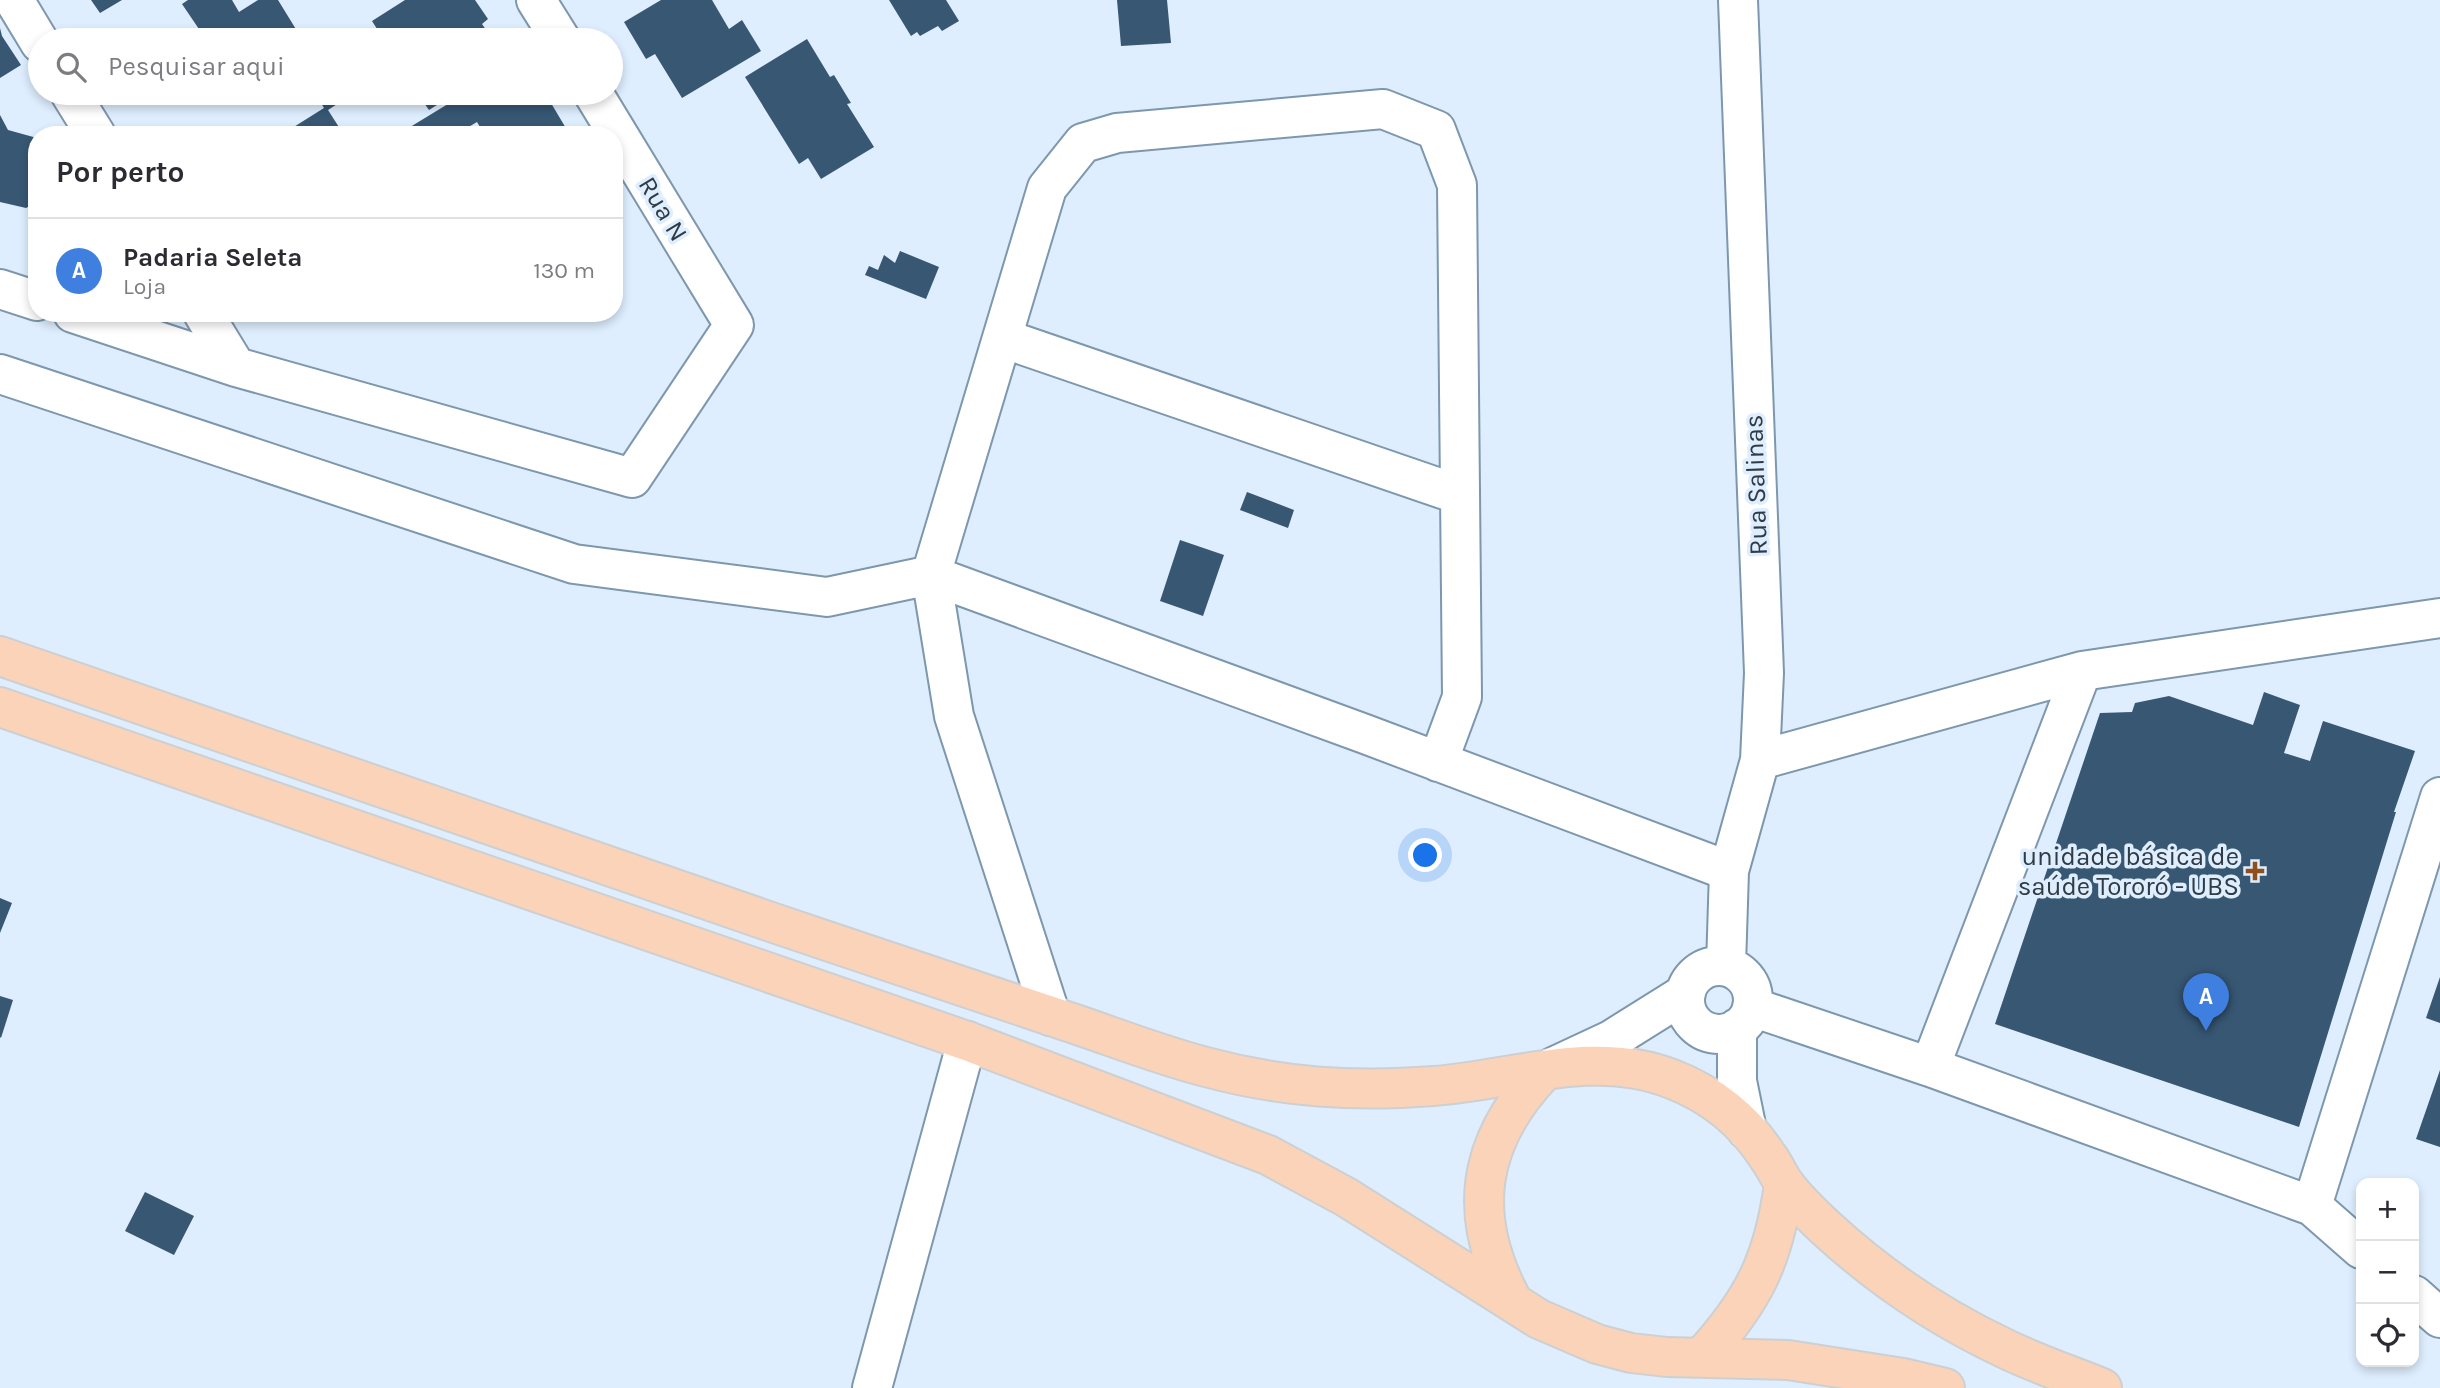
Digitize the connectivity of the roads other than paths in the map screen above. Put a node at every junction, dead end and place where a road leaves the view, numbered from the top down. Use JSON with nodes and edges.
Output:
{"nodes":[{"id":1,"x":14,"y":0,"type":"edge"},
{"id":2,"x":536,"y":0,"type":"edge"},
{"id":3,"x":1738,"y":0,"type":"edge"},
{"id":4,"x":31,"y":28,"type":"edge"},
{"id":5,"x":554,"y":28,"type":"edge"},
{"id":6,"x":77,"y":105,"type":"edge"},
{"id":7,"x":600,"y":105,"type":"edge"},
{"id":8,"x":90,"y":126,"type":"edge"},
{"id":9,"x":613,"y":126,"type":"edge"},
{"id":10,"x":623,"y":142,"type":"edge"},
{"id":11,"x":0,"y":289,"type":"edge"},
{"id":12,"x":28,"y":298,"type":"edge"},
{"id":13,"x":100,"y":322,"type":"edge"},
{"id":14,"x":208,"y":322,"type":"edge"},
{"id":15,"x":1002,"y":338,"type":"junction"},
{"id":16,"x":236,"y":367,"type":"junction"},
{"id":17,"x":0,"y":374,"type":"edge"},
{"id":18,"x":1460,"y":495,"type":"junction"},
{"id":19,"x":930,"y":575,"type":"junction"},
{"id":20,"x":2440,"y":618,"type":"edge"},
{"id":21,"x":0,"y":656,"type":"edge"},
{"id":22,"x":2082,"y":671,"type":"junction"},
{"id":23,"x":0,"y":706,"type":"edge"},
{"id":24,"x":1760,"y":760,"type":"junction"},
{"id":25,"x":1438,"y":762,"type":"junction"},
{"id":26,"x":2440,"y":797,"type":"edge"},
{"id":27,"x":1728,"y":871,"type":"junction"},
{"id":28,"x":1726,"y":965,"type":"junction"},
{"id":29,"x":1686,"y":993,"type":"junction"},
{"id":30,"x":1051,"y":1016,"type":"junction"},
{"id":31,"x":1745,"y":1018,"type":"junction"},
{"id":32,"x":967,"y":1041,"type":"junction"},
{"id":33,"x":1930,"y":1067,"type":"junction"},
{"id":34,"x":1544,"y":1071,"type":"junction"},
{"id":35,"x":1747,"y":1130,"type":"junction"},
{"id":36,"x":1784,"y":1184,"type":"junction"},
{"id":37,"x":2312,"y":1206,"type":"junction"},
{"id":38,"x":2356,"y":1245,"type":"edge"},
{"id":39,"x":2419,"y":1299,"type":"edge"},
{"id":40,"x":1513,"y":1302,"type":"junction"},
{"id":41,"x":2440,"y":1318,"type":"edge"},
{"id":42,"x":1702,"y":1357,"type":"junction"},
{"id":43,"x":872,"y":1388,"type":"edge"},
{"id":44,"x":1945,"y":1388,"type":"edge"},
{"id":45,"x":2102,"y":1388,"type":"edge"}],
"edges":[{"from":1,"to":4,"type":"street"},
{"from":2,"to":5,"type":"street"},
{"from":3,"to":24,"type":"street","name":"Rua Salinas"},
{"from":6,"to":8,"type":"street"},
{"from":7,"to":9,"type":"street","name":"Rua N"},
{"from":10,"to":16,"type":"street","name":"Rua N"},
{"from":11,"to":12,"type":"street"},
{"from":13,"to":16,"type":"street"},
{"from":14,"to":16,"type":"street"},
{"from":15,"to":18,"type":"street"},
{"from":15,"to":18,"type":"street"},
{"from":15,"to":19,"type":"street"},
{"from":17,"to":19,"type":"street"},
{"from":18,"to":25,"type":"street"},
{"from":19,"to":25,"type":"street"},
{"from":19,"to":30,"type":"street"},
{"from":20,"to":22,"type":"street"},
{"from":21,"to":30,"type":"main road"},
{"from":22,"to":24,"type":"street"},
{"from":22,"to":33,"type":"street"},
{"from":23,"to":32,"type":"main road"},
{"from":24,"to":27,"type":"street","name":"Rua Salinas"},
{"from":25,"to":27,"type":"street"},
{"from":26,"to":37,"type":"street"},
{"from":27,"to":28,"type":"street","name":"Rua Salinas"},
{"from":28,"to":29,"type":"street"},
{"from":28,"to":31,"type":"street"},
{"from":29,"to":31,"type":"street"},
{"from":29,"to":34,"type":"street"},
{"from":30,"to":34,"type":"main road"},
{"from":31,"to":33,"type":"street"},
{"from":31,"to":35,"type":"street"},
{"from":32,"to":40,"type":"main road"},
{"from":32,"to":43,"type":"street"},
{"from":33,"to":37,"type":"street"},
{"from":34,"to":35,"type":"main road"},
{"from":34,"to":40,"type":"main road"},
{"from":35,"to":36,"type":"main road"},
{"from":36,"to":42,"type":"main road"},
{"from":36,"to":45,"type":"main road"},
{"from":37,"to":38,"type":"street"},
{"from":39,"to":41,"type":"street"},
{"from":40,"to":42,"type":"main road"},
{"from":42,"to":44,"type":"main road"}]}
